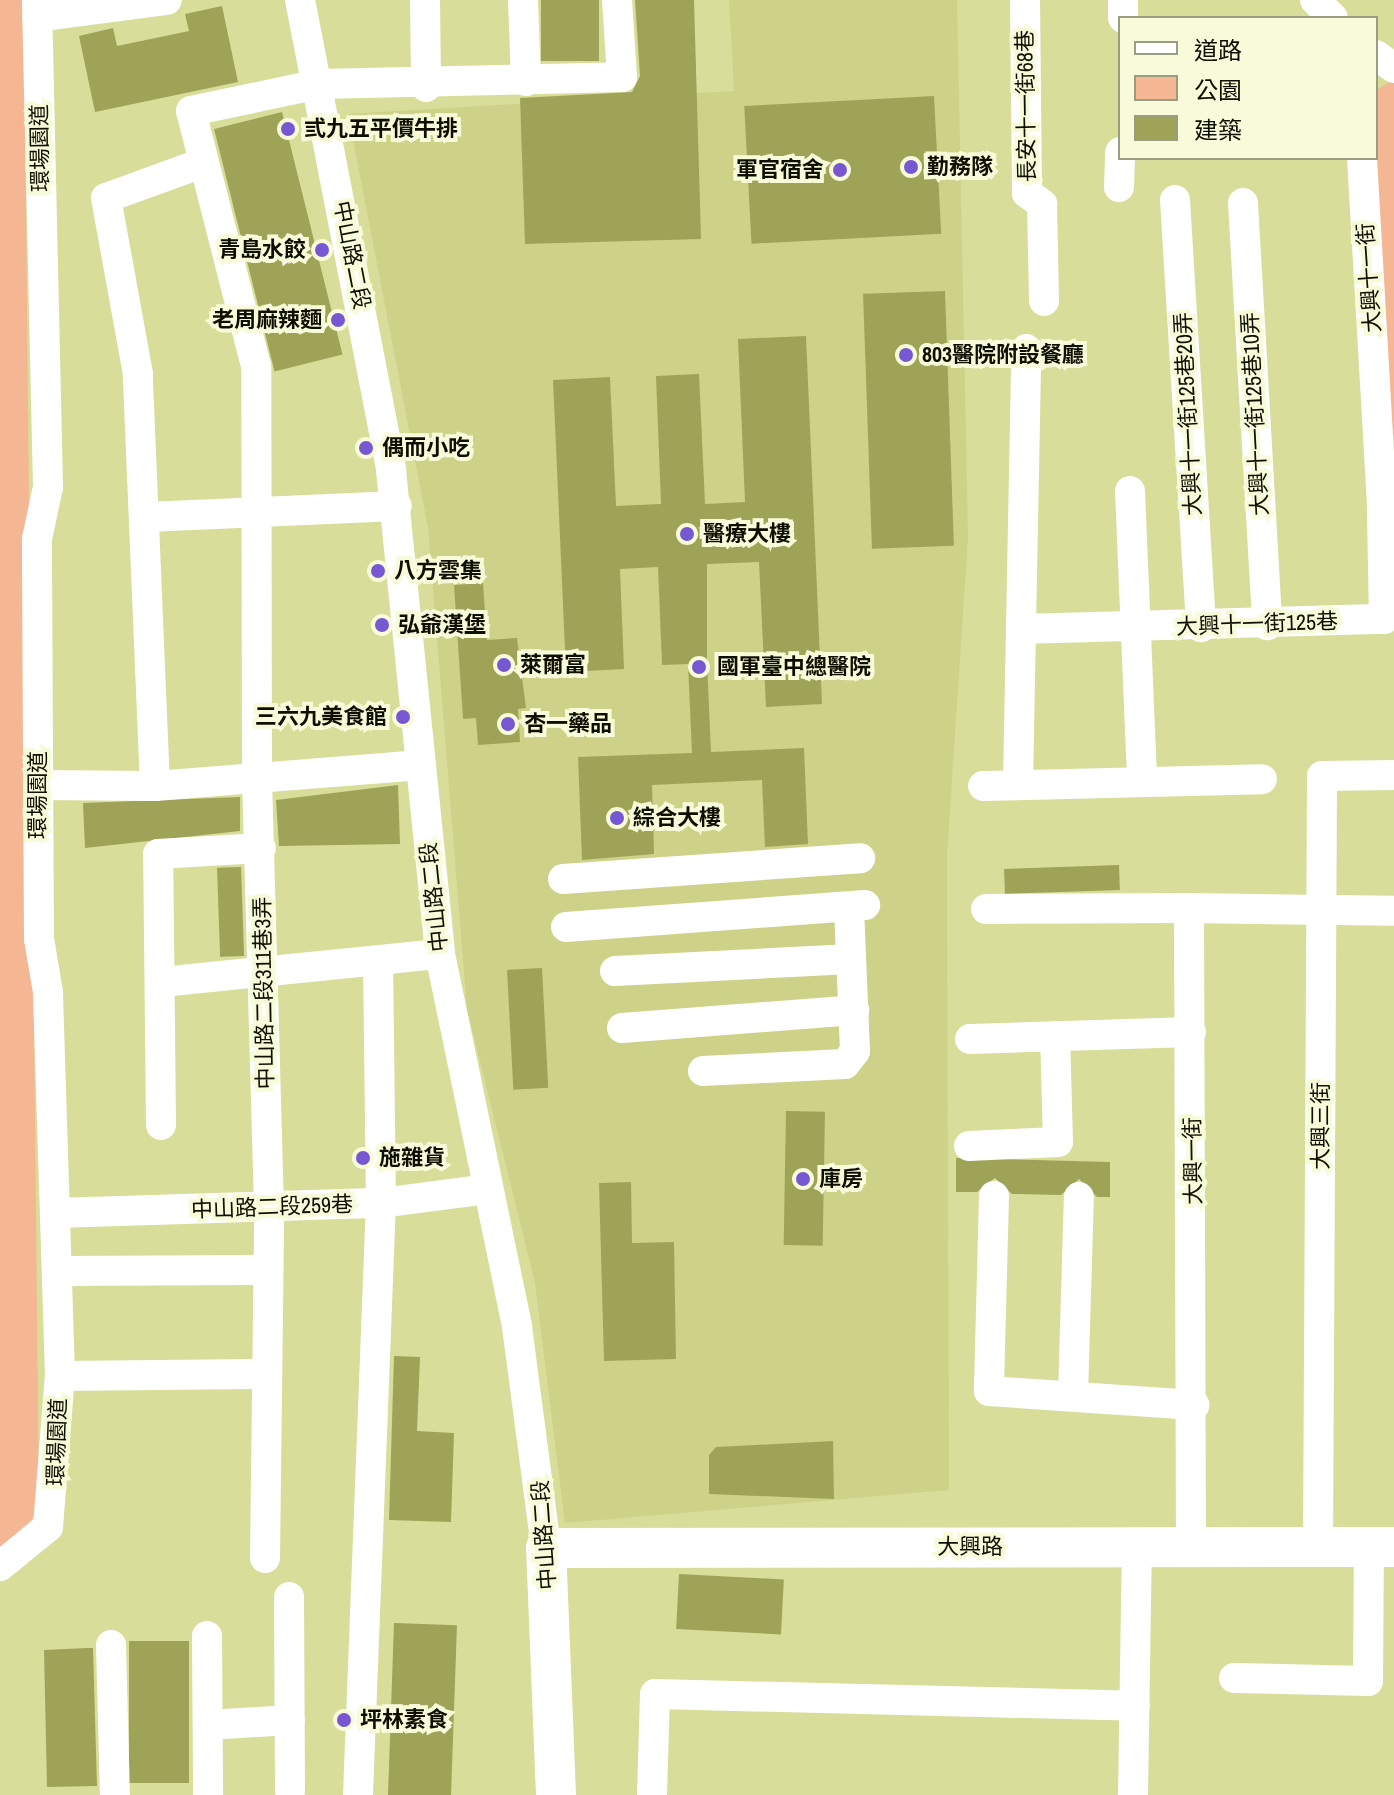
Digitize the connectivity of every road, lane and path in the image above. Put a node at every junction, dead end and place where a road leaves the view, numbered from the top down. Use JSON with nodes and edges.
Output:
{"nodes":[{"id":1,"x":167,"y":0,"type":"edge"},
{"id":2,"x":302,"y":0,"type":"edge"},
{"id":3,"x":425,"y":0,"type":"edge"},
{"id":4,"x":523,"y":0,"type":"edge"},
{"id":5,"x":617,"y":0,"type":"edge"},
{"id":6,"x":1025,"y":0,"type":"edge"},
{"id":7,"x":1315,"y":0,"type":"edge"},
{"id":8,"x":37,"y":8,"type":"edge"},
{"id":9,"x":1331,"y":16,"type":"edge"},
{"id":10,"x":526,"y":81,"type":"junction"},
{"id":11,"x":319,"y":84,"type":"junction"},
{"id":12,"x":426,"y":87,"type":"junction"},
{"id":13,"x":1120,"y":160,"type":"edge"},
{"id":14,"x":1362,"y":160,"type":"edge"},
{"id":15,"x":202,"y":163,"type":"junction"},
{"id":16,"x":1119,"y":187,"type":"dead end"},
{"id":17,"x":1175,"y":200,"type":"dead end"},
{"id":18,"x":1243,"y":203,"type":"dead end"},
{"id":19,"x":1044,"y":301,"type":"dead end"},
{"id":20,"x":1026,"y":349,"type":"dead end"},
{"id":21,"x":1130,"y":491,"type":"dead end"},
{"id":22,"x":1388,"y":502,"type":"edge"},
{"id":23,"x":397,"y":506,"type":"junction"},
{"id":24,"x":254,"y":511,"type":"junction"},
{"id":25,"x":146,"y":517,"type":"junction"},
{"id":26,"x":1267,"y":625,"type":"junction"},
{"id":27,"x":1135,"y":627,"type":"junction"},
{"id":28,"x":1201,"y":627,"type":"junction"},
{"id":29,"x":1021,"y":629,"type":"junction"},
{"id":30,"x":421,"y":765,"type":"junction"},
{"id":31,"x":1394,"y":775,"type":"edge"},
{"id":32,"x":257,"y":778,"type":"junction"},
{"id":33,"x":1262,"y":779,"type":"dead end"},
{"id":34,"x":1142,"y":782,"type":"junction"},
{"id":35,"x":1018,"y":784,"type":"junction"},
{"id":36,"x":38,"y":785,"type":"junction"},
{"id":37,"x":155,"y":786,"type":"junction"},
{"id":38,"x":983,"y":786,"type":"dead end"},
{"id":39,"x":261,"y":848,"type":"junction"},
{"id":40,"x":860,"y":858,"type":"dead end"},
{"id":41,"x":563,"y":879,"type":"dead end"},
{"id":42,"x":1189,"y":908,"type":"junction"},
{"id":43,"x":986,"y":909,"type":"dead end"},
{"id":44,"x":1323,"y":911,"type":"junction"},
{"id":45,"x":1394,"y":911,"type":"edge"},
{"id":46,"x":566,"y":927,"type":"dead end"},
{"id":47,"x":440,"y":954,"type":"junction"},
{"id":48,"x":851,"y":959,"type":"junction"},
{"id":49,"x":378,"y":965,"type":"junction"},
{"id":50,"x":615,"y":971,"type":"dead end"},
{"id":51,"x":264,"y":977,"type":"junction"},
{"id":52,"x":162,"y":982,"type":"junction"},
{"id":53,"x":854,"y":1010,"type":"junction"},
{"id":54,"x":622,"y":1028,"type":"dead end"},
{"id":55,"x":1191,"y":1032,"type":"junction"},
{"id":56,"x":1055,"y":1036,"type":"junction"},
{"id":57,"x":970,"y":1039,"type":"dead end"},
{"id":58,"x":703,"y":1071,"type":"dead end"},
{"id":59,"x":161,"y":1125,"type":"dead end"},
{"id":60,"x":969,"y":1146,"type":"dead end"},
{"id":61,"x":487,"y":1189,"type":"junction"},
{"id":62,"x":994,"y":1196,"type":"dead end"},
{"id":63,"x":1079,"y":1197,"type":"dead end"},
{"id":64,"x":381,"y":1203,"type":"junction"},
{"id":65,"x":269,"y":1208,"type":"junction"},
{"id":66,"x":56,"y":1213,"type":"junction"},
{"id":67,"x":268,"y":1270,"type":"junction"},
{"id":68,"x":57,"y":1271,"type":"junction"},
{"id":69,"x":265,"y":1374,"type":"junction"},
{"id":70,"x":60,"y":1376,"type":"junction"},
{"id":71,"x":1073,"y":1395,"type":"junction"},
{"id":72,"x":1195,"y":1405,"type":"junction"},
{"id":73,"x":1318,"y":1547,"type":"junction"},
{"id":74,"x":1382,"y":1547,"type":"edge"},
{"id":75,"x":546,"y":1548,"type":"junction"},
{"id":76,"x":1137,"y":1548,"type":"junction"},
{"id":77,"x":1191,"y":1548,"type":"junction"},
{"id":78,"x":265,"y":1558,"type":"dead end"},
{"id":79,"x":0,"y":1566,"type":"edge"},
{"id":80,"x":289,"y":1597,"type":"dead end"},
{"id":81,"x":207,"y":1636,"type":"dead end"},
{"id":82,"x":111,"y":1645,"type":"dead end"},
{"id":83,"x":1234,"y":1678,"type":"dead end"},
{"id":84,"x":1135,"y":1706,"type":"junction"},
{"id":85,"x":290,"y":1720,"type":"junction"},
{"id":86,"x":208,"y":1725,"type":"junction"},
{"id":87,"x":290,"y":1791,"type":"dead end"},
{"id":88,"x":115,"y":1795,"type":"edge"},
{"id":89,"x":208,"y":1795,"type":"edge"},
{"id":90,"x":358,"y":1795,"type":"edge"},
{"id":91,"x":556,"y":1795,"type":"edge"},
{"id":92,"x":652,"y":1795,"type":"edge"},
{"id":93,"x":1133,"y":1795,"type":"edge"}],
"edges":[{"from":1,"to":8,"type":"street"},
{"from":2,"to":11,"type":"street","name":"中山路二段"},
{"from":3,"to":12,"type":"street"},
{"from":4,"to":10,"type":"street"},
{"from":5,"to":10,"type":"street"},
{"from":6,"to":19,"type":"street","name":"長安十一街68巷"},
{"from":7,"to":9,"type":"street"},
{"from":8,"to":36,"type":"street","name":"環場園道"},
{"from":10,"to":12,"type":"street"},
{"from":11,"to":12,"type":"street"},
{"from":11,"to":15,"type":"street","name":"中山路二段311巷3弄"},
{"from":11,"to":23,"type":"street","name":"中山路二段"},
{"from":13,"to":16,"type":"street"},
{"from":14,"to":22,"type":"street","name":"大興十一街"},
{"from":15,"to":24,"type":"street","name":"中山路二段311巷3弄"},
{"from":15,"to":25,"type":"street"},
{"from":17,"to":28,"type":"street","name":"大興十一街125巷20弄"},
{"from":18,"to":26,"type":"street","name":"大興十一街125巷10弄"},
{"from":20,"to":29,"type":"street"},
{"from":21,"to":27,"type":"street"},
{"from":22,"to":26,"type":"street","name":"大興十一街125巷"},
{"from":23,"to":24,"type":"street"},
{"from":23,"to":30,"type":"street","name":"中山路二段"},
{"from":24,"to":25,"type":"street"},
{"from":24,"to":32,"type":"street","name":"中山路二段311巷3弄"},
{"from":25,"to":37,"type":"street"},
{"from":26,"to":28,"type":"street","name":"大興十一街125巷"},
{"from":27,"to":28,"type":"street","name":"大興十一街125巷"},
{"from":27,"to":29,"type":"street","name":"大興十一街125巷"},
{"from":27,"to":34,"type":"street"},
{"from":29,"to":35,"type":"street"},
{"from":30,"to":32,"type":"street"},
{"from":30,"to":47,"type":"street","name":"中山路二段"},
{"from":31,"to":44,"type":"street","name":"大興三街"},
{"from":32,"to":37,"type":"street"},
{"from":32,"to":39,"type":"street","name":"中山路二段311巷3弄"},
{"from":33,"to":34,"type":"street"},
{"from":34,"to":35,"type":"street"},
{"from":35,"to":38,"type":"street"},
{"from":36,"to":37,"type":"street"},
{"from":36,"to":66,"type":"street","name":"環場園道"},
{"from":39,"to":51,"type":"street","name":"中山路二段311巷3弄"},
{"from":39,"to":52,"type":"street"},
{"from":40,"to":41,"type":"street"},
{"from":42,"to":43,"type":"street"},
{"from":42,"to":44,"type":"street"},
{"from":42,"to":55,"type":"street","name":"大興一街"},
{"from":44,"to":45,"type":"street"},
{"from":44,"to":73,"type":"street","name":"大興三街"},
{"from":46,"to":48,"type":"street"},
{"from":47,"to":49,"type":"street"},
{"from":47,"to":61,"type":"street","name":"中山路二段"},
{"from":48,"to":50,"type":"street"},
{"from":48,"to":53,"type":"street"},
{"from":49,"to":51,"type":"street"},
{"from":49,"to":64,"type":"street"},
{"from":51,"to":52,"type":"street"},
{"from":51,"to":65,"type":"street","name":"中山路二段311巷3弄"},
{"from":52,"to":59,"type":"street"},
{"from":53,"to":54,"type":"street"},
{"from":53,"to":58,"type":"street"},
{"from":55,"to":56,"type":"street"},
{"from":55,"to":72,"type":"street","name":"大興一街"},
{"from":56,"to":57,"type":"street"},
{"from":56,"to":60,"type":"street"},
{"from":61,"to":64,"type":"street","name":"中山路二段259巷"},
{"from":61,"to":75,"type":"street","name":"中山路二段"},
{"from":62,"to":71,"type":"street"},
{"from":63,"to":71,"type":"street"},
{"from":64,"to":65,"type":"street","name":"中山路二段259巷"},
{"from":64,"to":90,"type":"street"},
{"from":65,"to":66,"type":"street","name":"中山路二段259巷"},
{"from":65,"to":67,"type":"street","name":"中山路二段311巷3弄"},
{"from":66,"to":68,"type":"street","name":"環場園道"},
{"from":67,"to":68,"type":"street"},
{"from":67,"to":69,"type":"street","name":"中山路二段311巷3弄"},
{"from":68,"to":70,"type":"street","name":"環場園道"},
{"from":69,"to":70,"type":"street"},
{"from":69,"to":78,"type":"street","name":"中山路二段311巷3弄"},
{"from":70,"to":79,"type":"street","name":"環場園道"},
{"from":71,"to":72,"type":"street"},
{"from":72,"to":77,"type":"street","name":"大興一街"},
{"from":73,"to":74,"type":"main road","name":"大興路"},
{"from":73,"to":77,"type":"main road","name":"大興路"},
{"from":74,"to":83,"type":"street"},
{"from":75,"to":76,"type":"main road","name":"大興路"},
{"from":75,"to":91,"type":"main road","name":"中山路二段"},
{"from":76,"to":77,"type":"main road","name":"大興路"},
{"from":76,"to":84,"type":"street"},
{"from":80,"to":85,"type":"street"},
{"from":81,"to":86,"type":"street"},
{"from":82,"to":88,"type":"street"},
{"from":84,"to":92,"type":"street"},
{"from":84,"to":93,"type":"street"},
{"from":85,"to":86,"type":"street"},
{"from":85,"to":87,"type":"street"},
{"from":86,"to":89,"type":"street"}]}
